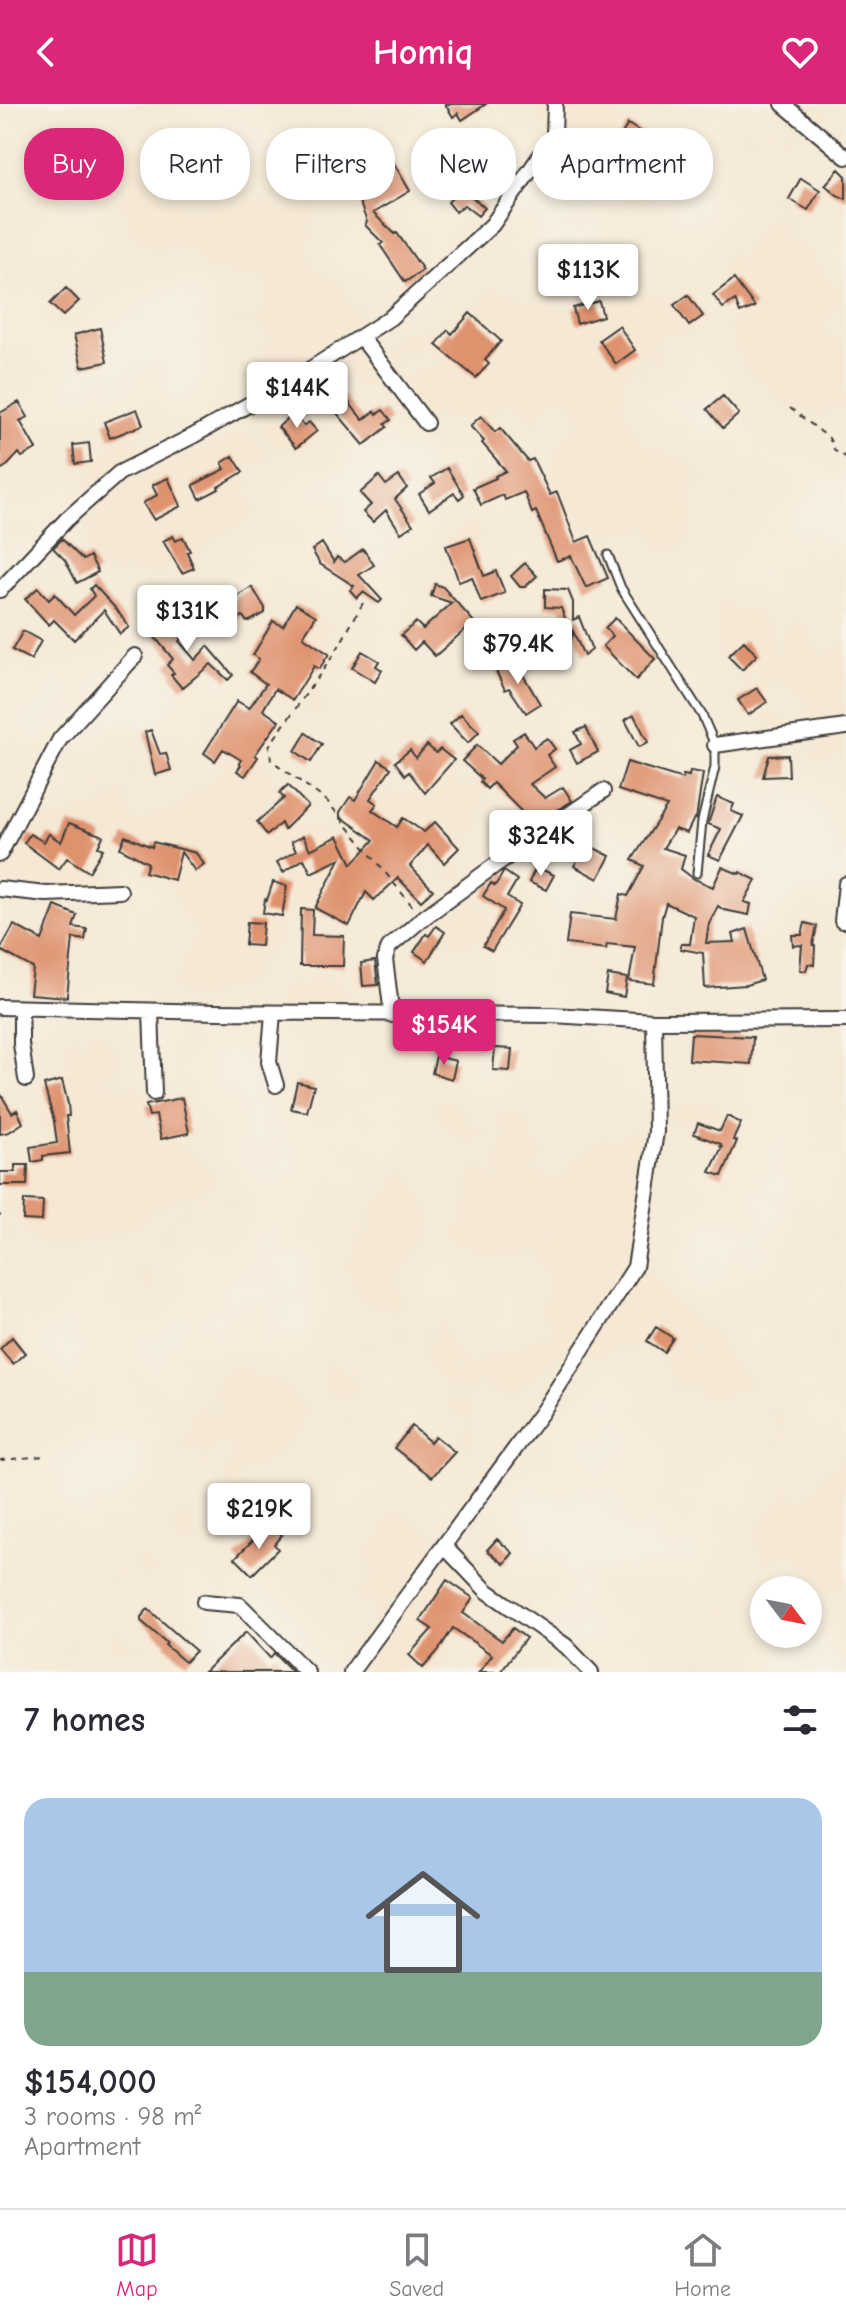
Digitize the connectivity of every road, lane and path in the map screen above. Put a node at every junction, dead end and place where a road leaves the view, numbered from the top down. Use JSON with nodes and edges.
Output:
{"nodes":[{"id":1,"x":555,"y":104,"type":"edge"},
{"id":2,"x":783,"y":104,"type":"edge"},
{"id":3,"x":846,"y":157,"type":"edge"},
{"id":4,"x":361,"y":337,"type":"junction"},
{"id":5,"x":790,"y":408,"type":"dead end"},
{"id":6,"x":426,"y":423,"type":"dead end"},
{"id":7,"x":846,"y":457,"type":"edge"},
{"id":8,"x":608,"y":555,"type":"dead end"},
{"id":9,"x":0,"y":590,"type":"edge"},
{"id":10,"x":363,"y":603,"type":"dead end"},
{"id":11,"x":135,"y":656,"type":"dead end"},
{"id":12,"x":846,"y":727,"type":"edge"},
{"id":13,"x":715,"y":745,"type":"junction"},
{"id":14,"x":603,"y":791,"type":"dead end"},
{"id":15,"x":0,"y":854,"type":"edge"},
{"id":16,"x":697,"y":873,"type":"dead end"},
{"id":17,"x":846,"y":884,"type":"edge"},
{"id":18,"x":0,"y":889,"type":"edge"},
{"id":19,"x":120,"y":891,"type":"dead end"},
{"id":20,"x":422,"y":919,"type":"junction"},
{"id":21,"x":846,"y":921,"type":"edge"},
{"id":22,"x":0,"y":1007,"type":"edge"},
{"id":23,"x":21,"y":1009,"type":"junction"},
{"id":24,"x":151,"y":1011,"type":"junction"},
{"id":25,"x":273,"y":1013,"type":"junction"},
{"id":26,"x":392,"y":1015,"type":"junction"},
{"id":27,"x":846,"y":1020,"type":"edge"},
{"id":28,"x":654,"y":1021,"type":"junction"},
{"id":29,"x":26,"y":1079,"type":"dead end"},
{"id":30,"x":276,"y":1085,"type":"dead end"},
{"id":31,"x":154,"y":1093,"type":"dead end"},
{"id":32,"x":45,"y":1456,"type":"dead end"},
{"id":33,"x":0,"y":1460,"type":"edge"},
{"id":34,"x":444,"y":1546,"type":"junction"},
{"id":35,"x":204,"y":1602,"type":"dead end"},
{"id":36,"x":307,"y":1672,"type":"edge"},
{"id":37,"x":351,"y":1672,"type":"edge"},
{"id":38,"x":591,"y":1672,"type":"edge"}],
"edges":[{"from":1,"to":4,"type":"street"},
{"from":2,"to":3,"type":"street"},
{"from":4,"to":6,"type":"street"},
{"from":4,"to":9,"type":"street"},
{"from":5,"to":7,"type":"path"},
{"from":8,"to":13,"type":"lane"},
{"from":10,"to":20,"type":"path"},
{"from":11,"to":15,"type":"street"},
{"from":12,"to":13,"type":"street"},
{"from":13,"to":16,"type":"lane"},
{"from":14,"to":20,"type":"street"},
{"from":17,"to":21,"type":"street"},
{"from":18,"to":19,"type":"street"},
{"from":20,"to":26,"type":"street"},
{"from":22,"to":23,"type":"street"},
{"from":23,"to":24,"type":"street"},
{"from":23,"to":29,"type":"street"},
{"from":24,"to":25,"type":"street"},
{"from":24,"to":31,"type":"street"},
{"from":25,"to":26,"type":"street"},
{"from":25,"to":30,"type":"street"},
{"from":26,"to":28,"type":"street"},
{"from":27,"to":28,"type":"street"},
{"from":28,"to":34,"type":"street"},
{"from":32,"to":33,"type":"path"},
{"from":34,"to":37,"type":"street"},
{"from":34,"to":38,"type":"street"},
{"from":35,"to":36,"type":"street"}]}
